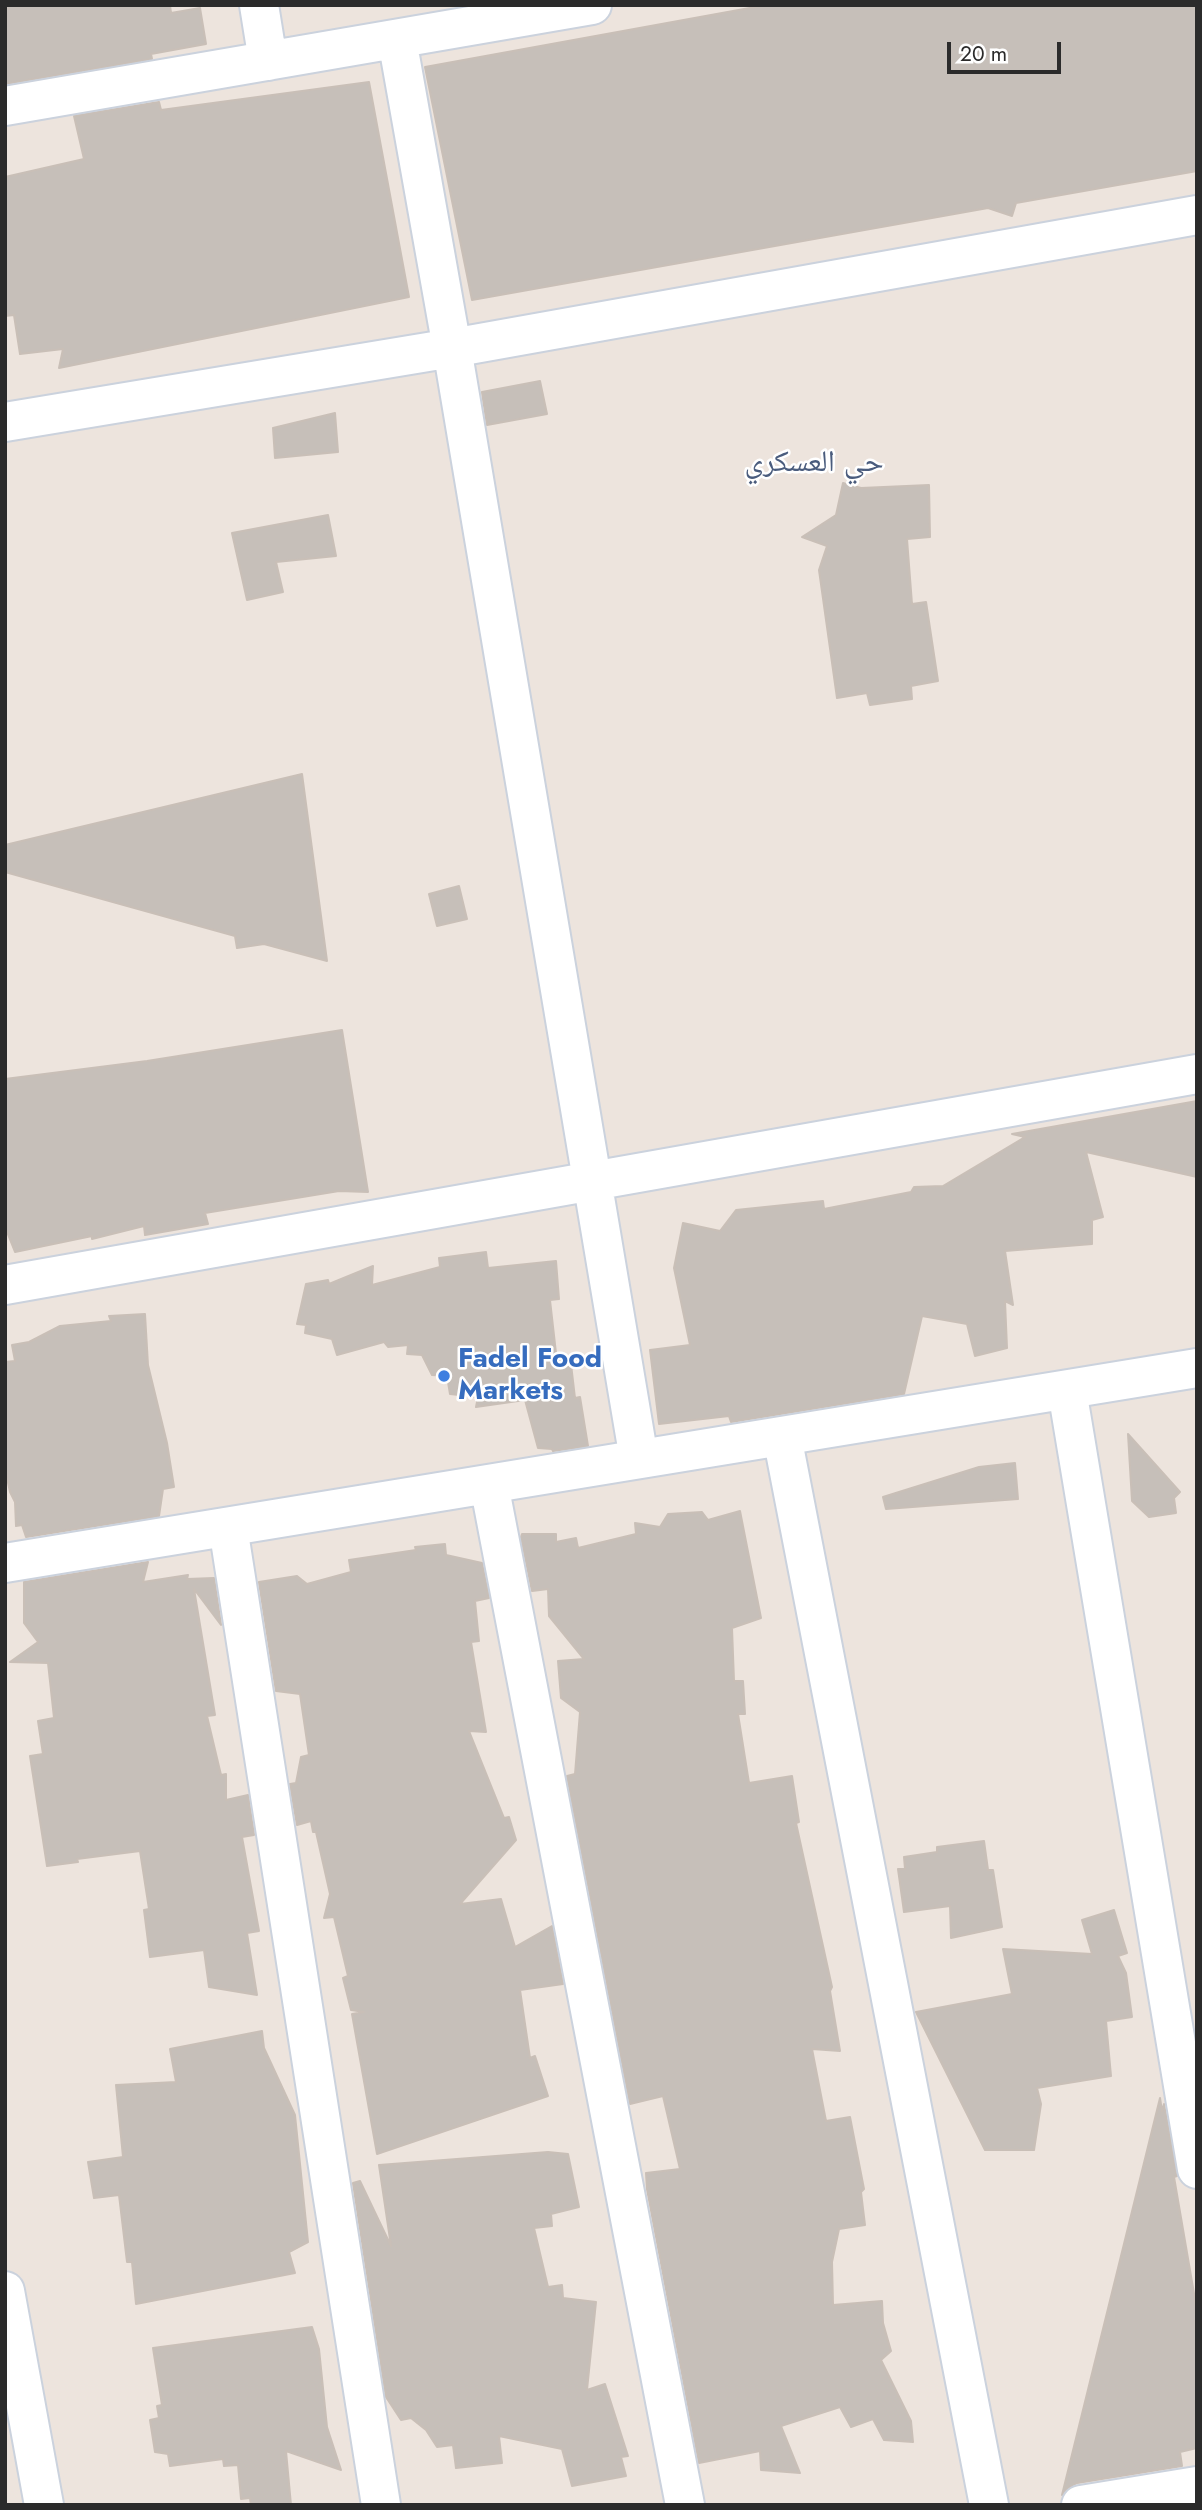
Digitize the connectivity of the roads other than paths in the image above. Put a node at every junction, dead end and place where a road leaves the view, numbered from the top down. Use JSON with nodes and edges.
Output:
{"nodes":[{"id":1,"x":259,"y":5,"type":"edge"},
{"id":2,"x":592,"y":5,"type":"edge"},
{"id":3,"x":545,"y":9,"type":"edge"},
{"id":4,"x":397,"y":39,"type":"junction"},
{"id":5,"x":268,"y":61,"type":"junction"},
{"id":6,"x":5,"y":106,"type":"edge"},
{"id":7,"x":1197,"y":215,"type":"edge"},
{"id":8,"x":452,"y":348,"type":"junction"},
{"id":9,"x":5,"y":422,"type":"edge"},
{"id":10,"x":1197,"y":1074,"type":"edge"},
{"id":11,"x":593,"y":1182,"type":"junction"},
{"id":12,"x":5,"y":1285,"type":"edge"},
{"id":13,"x":1197,"y":1368,"type":"edge"},
{"id":14,"x":1067,"y":1390,"type":"junction"},
{"id":15,"x":782,"y":1436,"type":"junction"},
{"id":16,"x":639,"y":1459,"type":"junction"},
{"id":17,"x":489,"y":1484,"type":"junction"},
{"id":18,"x":228,"y":1527,"type":"junction"},
{"id":19,"x":5,"y":1563,"type":"edge"},
{"id":20,"x":1197,"y":2168,"type":"edge"},
{"id":21,"x":5,"y":2291,"type":"edge"},
{"id":22,"x":1197,"y":2486,"type":"edge"},
{"id":23,"x":44,"y":2505,"type":"edge"},
{"id":24,"x":381,"y":2505,"type":"edge"},
{"id":25,"x":685,"y":2505,"type":"edge"},
{"id":26,"x":989,"y":2505,"type":"edge"},
{"id":27,"x":1081,"y":2505,"type":"edge"}],
"edges":[{"from":1,"to":5,"type":"street"},
{"from":2,"to":3,"type":"street"},
{"from":3,"to":4,"type":"street"},
{"from":4,"to":5,"type":"street"},
{"from":4,"to":8,"type":"street"},
{"from":5,"to":6,"type":"street"},
{"from":7,"to":8,"type":"street"},
{"from":8,"to":9,"type":"street"},
{"from":8,"to":11,"type":"street"},
{"from":10,"to":11,"type":"street"},
{"from":11,"to":12,"type":"street"},
{"from":11,"to":16,"type":"street"},
{"from":13,"to":14,"type":"street"},
{"from":14,"to":15,"type":"street"},
{"from":14,"to":20,"type":"street"},
{"from":15,"to":16,"type":"street"},
{"from":15,"to":26,"type":"street"},
{"from":16,"to":17,"type":"street"},
{"from":17,"to":18,"type":"street"},
{"from":17,"to":25,"type":"street"},
{"from":18,"to":19,"type":"street"},
{"from":18,"to":24,"type":"street"},
{"from":21,"to":23,"type":"street"},
{"from":22,"to":27,"type":"street"}]}
